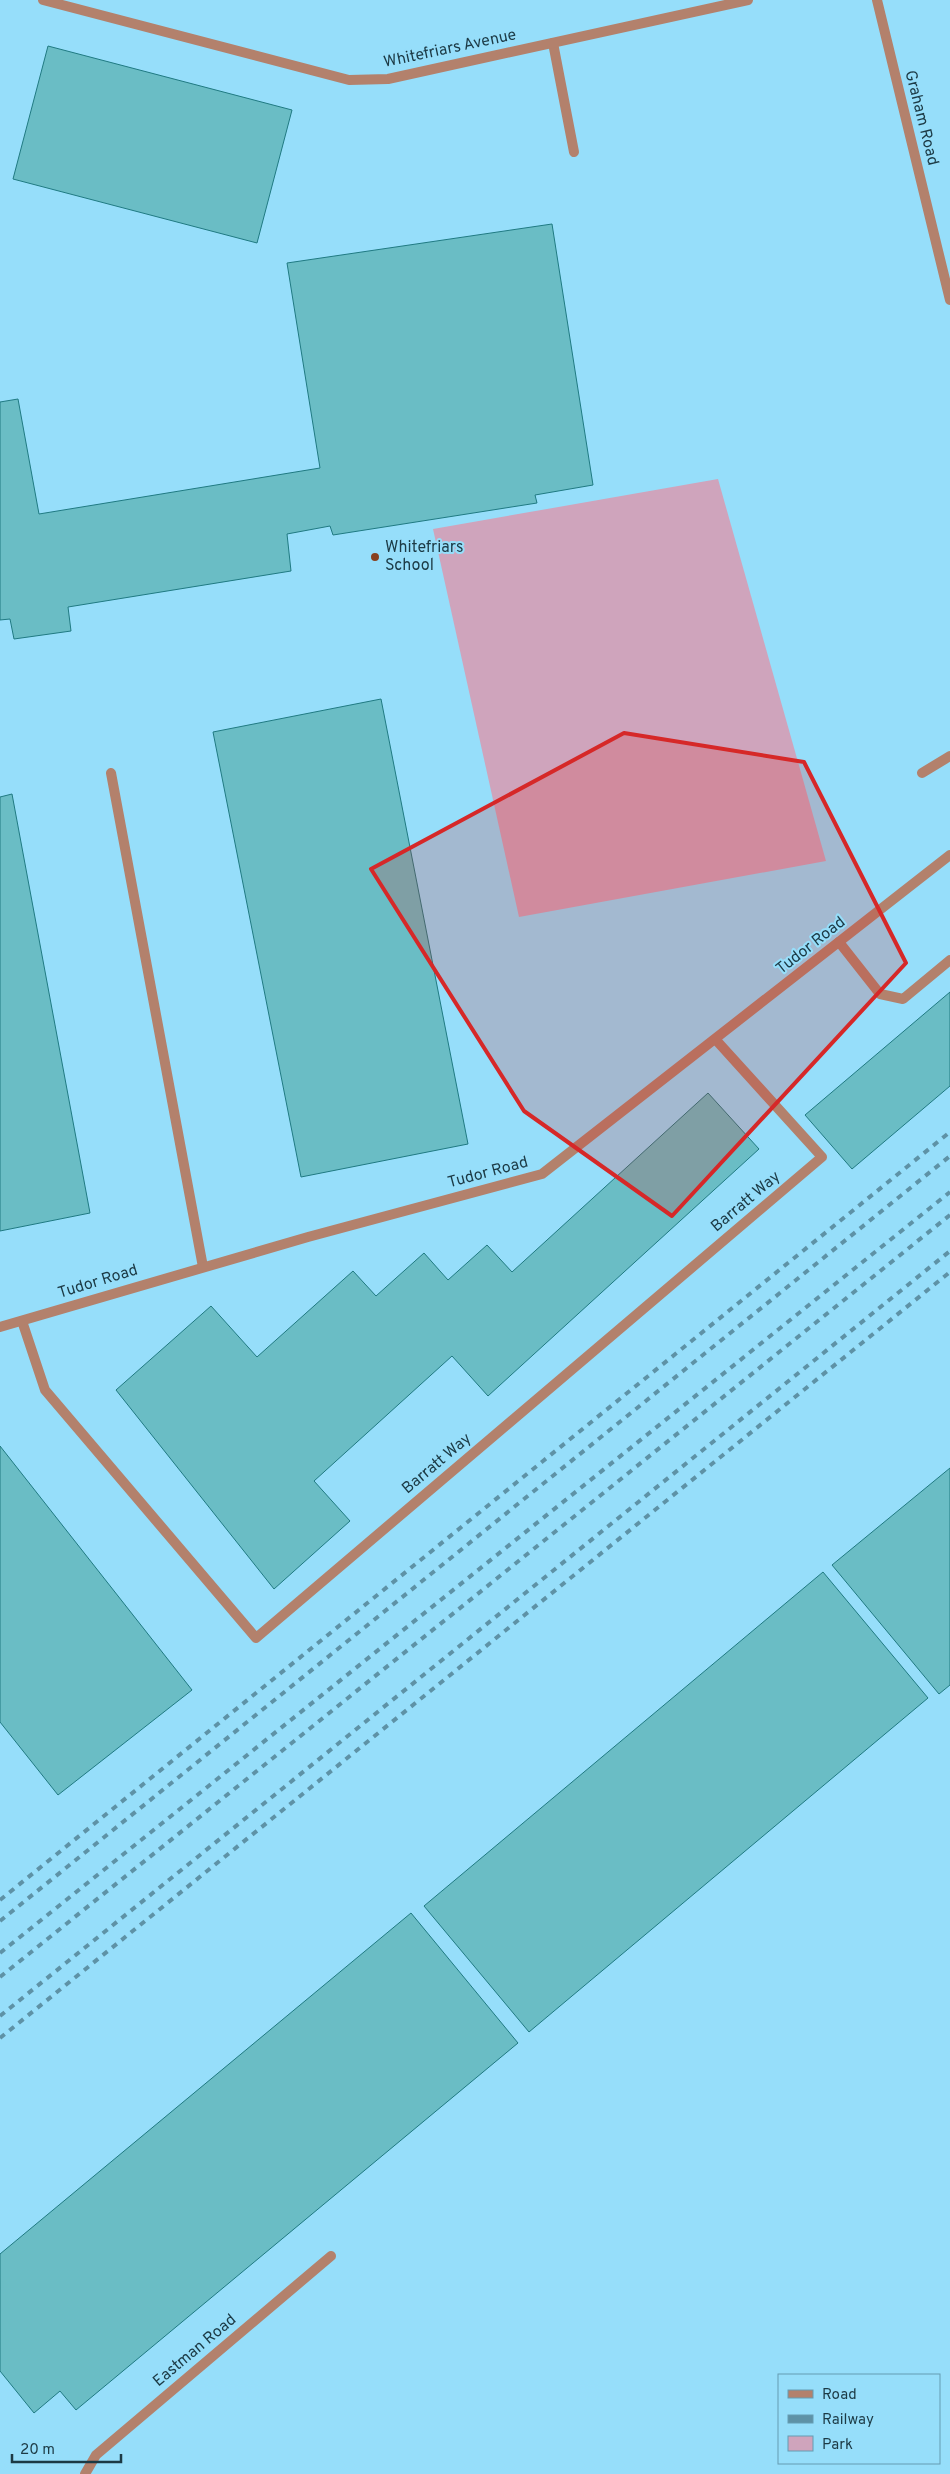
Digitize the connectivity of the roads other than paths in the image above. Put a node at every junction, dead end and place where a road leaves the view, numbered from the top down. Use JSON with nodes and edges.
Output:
{"nodes":[{"id":1,"x":43,"y":0,"type":"edge"},
{"id":2,"x":748,"y":0,"type":"edge"},
{"id":3,"x":877,"y":0,"type":"edge"},
{"id":4,"x":553,"y":43,"type":"junction"},
{"id":5,"x":574,"y":152,"type":"dead end"},
{"id":6,"x":950,"y":300,"type":"edge"},
{"id":7,"x":950,"y":756,"type":"edge"},
{"id":8,"x":111,"y":773,"type":"dead end"},
{"id":9,"x":922,"y":773,"type":"dead end"},
{"id":10,"x":950,"y":855,"type":"edge"},
{"id":11,"x":840,"y":942,"type":"junction"},
{"id":12,"x":950,"y":960,"type":"edge"},
{"id":13,"x":716,"y":1040,"type":"junction"},
{"id":14,"x":203,"y":1267,"type":"junction"},
{"id":15,"x":22,"y":1321,"type":"junction"},
{"id":16,"x":0,"y":1326,"type":"edge"},
{"id":17,"x":331,"y":2256,"type":"dead end"},
{"id":18,"x":84,"y":2474,"type":"edge"}],
"edges":[{"from":1,"to":4,"type":"street","name":"Whitefriars Avenue"},
{"from":2,"to":4,"type":"street","name":"Whitefriars Avenue"},
{"from":3,"to":6,"type":"street","name":"Graham Road"},
{"from":4,"to":5,"type":"street"},
{"from":7,"to":9,"type":"street"},
{"from":8,"to":14,"type":"street"},
{"from":10,"to":11,"type":"street","name":"Tudor Road"},
{"from":11,"to":12,"type":"street"},
{"from":11,"to":13,"type":"street","name":"Tudor Road"},
{"from":13,"to":14,"type":"street","name":"Tudor Road"},
{"from":13,"to":15,"type":"street","name":"Barratt Way"},
{"from":14,"to":15,"type":"street","name":"Tudor Road"},
{"from":15,"to":16,"type":"street","name":"Tudor Road"},
{"from":17,"to":18,"type":"street","name":"Eastman Road"}]}
